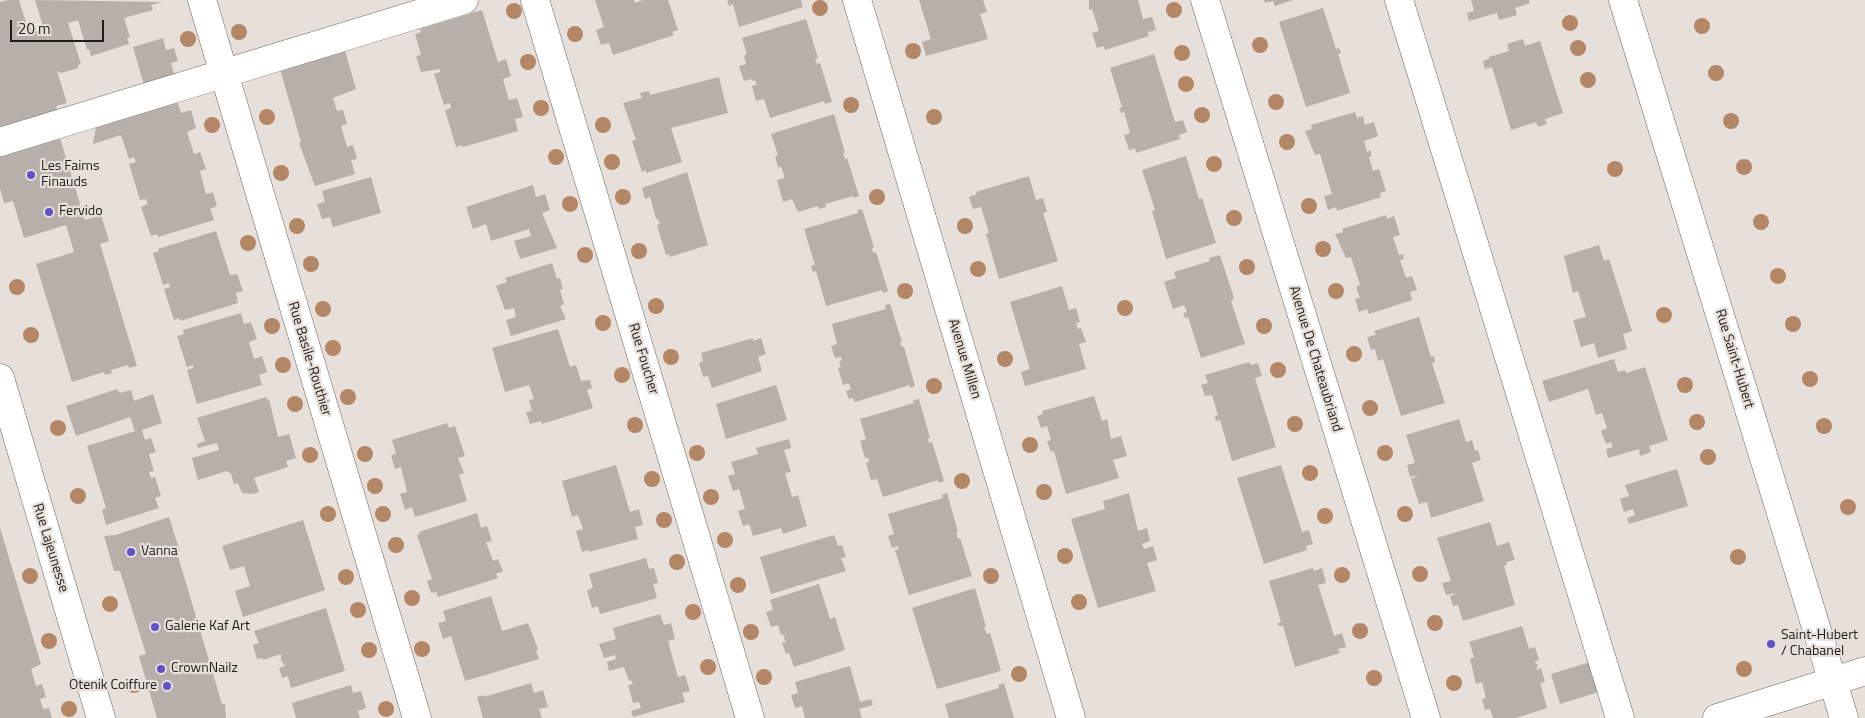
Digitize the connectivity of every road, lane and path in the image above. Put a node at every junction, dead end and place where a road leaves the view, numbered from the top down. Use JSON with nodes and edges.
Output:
{"nodes":[{"id":1,"x":202,"y":0,"type":"edge"},
{"id":2,"x":464,"y":0,"type":"edge"},
{"id":3,"x":535,"y":0,"type":"edge"},
{"id":4,"x":858,"y":0,"type":"edge"},
{"id":5,"x":1206,"y":0,"type":"edge"},
{"id":6,"x":1399,"y":0,"type":"edge"},
{"id":7,"x":1623,"y":0,"type":"edge"},
{"id":8,"x":224,"y":75,"type":"junction"},
{"id":9,"x":0,"y":142,"type":"edge"},
{"id":10,"x":0,"y":378,"type":"edge"},
{"id":11,"x":1865,"y":671,"type":"edge"},
{"id":12,"x":1833,"y":682,"type":"junction"},
{"id":13,"x":101,"y":718,"type":"edge"},
{"id":14,"x":417,"y":718,"type":"edge"},
{"id":15,"x":750,"y":718,"type":"edge"},
{"id":16,"x":1071,"y":718,"type":"edge"},
{"id":17,"x":1426,"y":718,"type":"edge"},
{"id":18,"x":1620,"y":718,"type":"edge"},
{"id":19,"x":1717,"y":718,"type":"edge"},
{"id":20,"x":1844,"y":718,"type":"edge"}],
"edges":[{"from":1,"to":8,"type":"street","name":"Rue Basile-Routhier"},
{"from":2,"to":8,"type":"street"},
{"from":3,"to":15,"type":"street","name":"Rue Foucher"},
{"from":4,"to":16,"type":"street","name":"Avenue Millen"},
{"from":5,"to":17,"type":"street","name":"Avenue De Chateaubriand"},
{"from":6,"to":18,"type":"street"},
{"from":7,"to":12,"type":"street","name":"Rue Saint-Hubert"},
{"from":8,"to":9,"type":"street"},
{"from":8,"to":14,"type":"street","name":"Rue Basile-Routhier"},
{"from":10,"to":13,"type":"street","name":"Rue Lajeunesse"},
{"from":11,"to":12,"type":"street"},
{"from":12,"to":19,"type":"street"},
{"from":12,"to":20,"type":"street","name":"Rue Saint-Hubert"}]}
